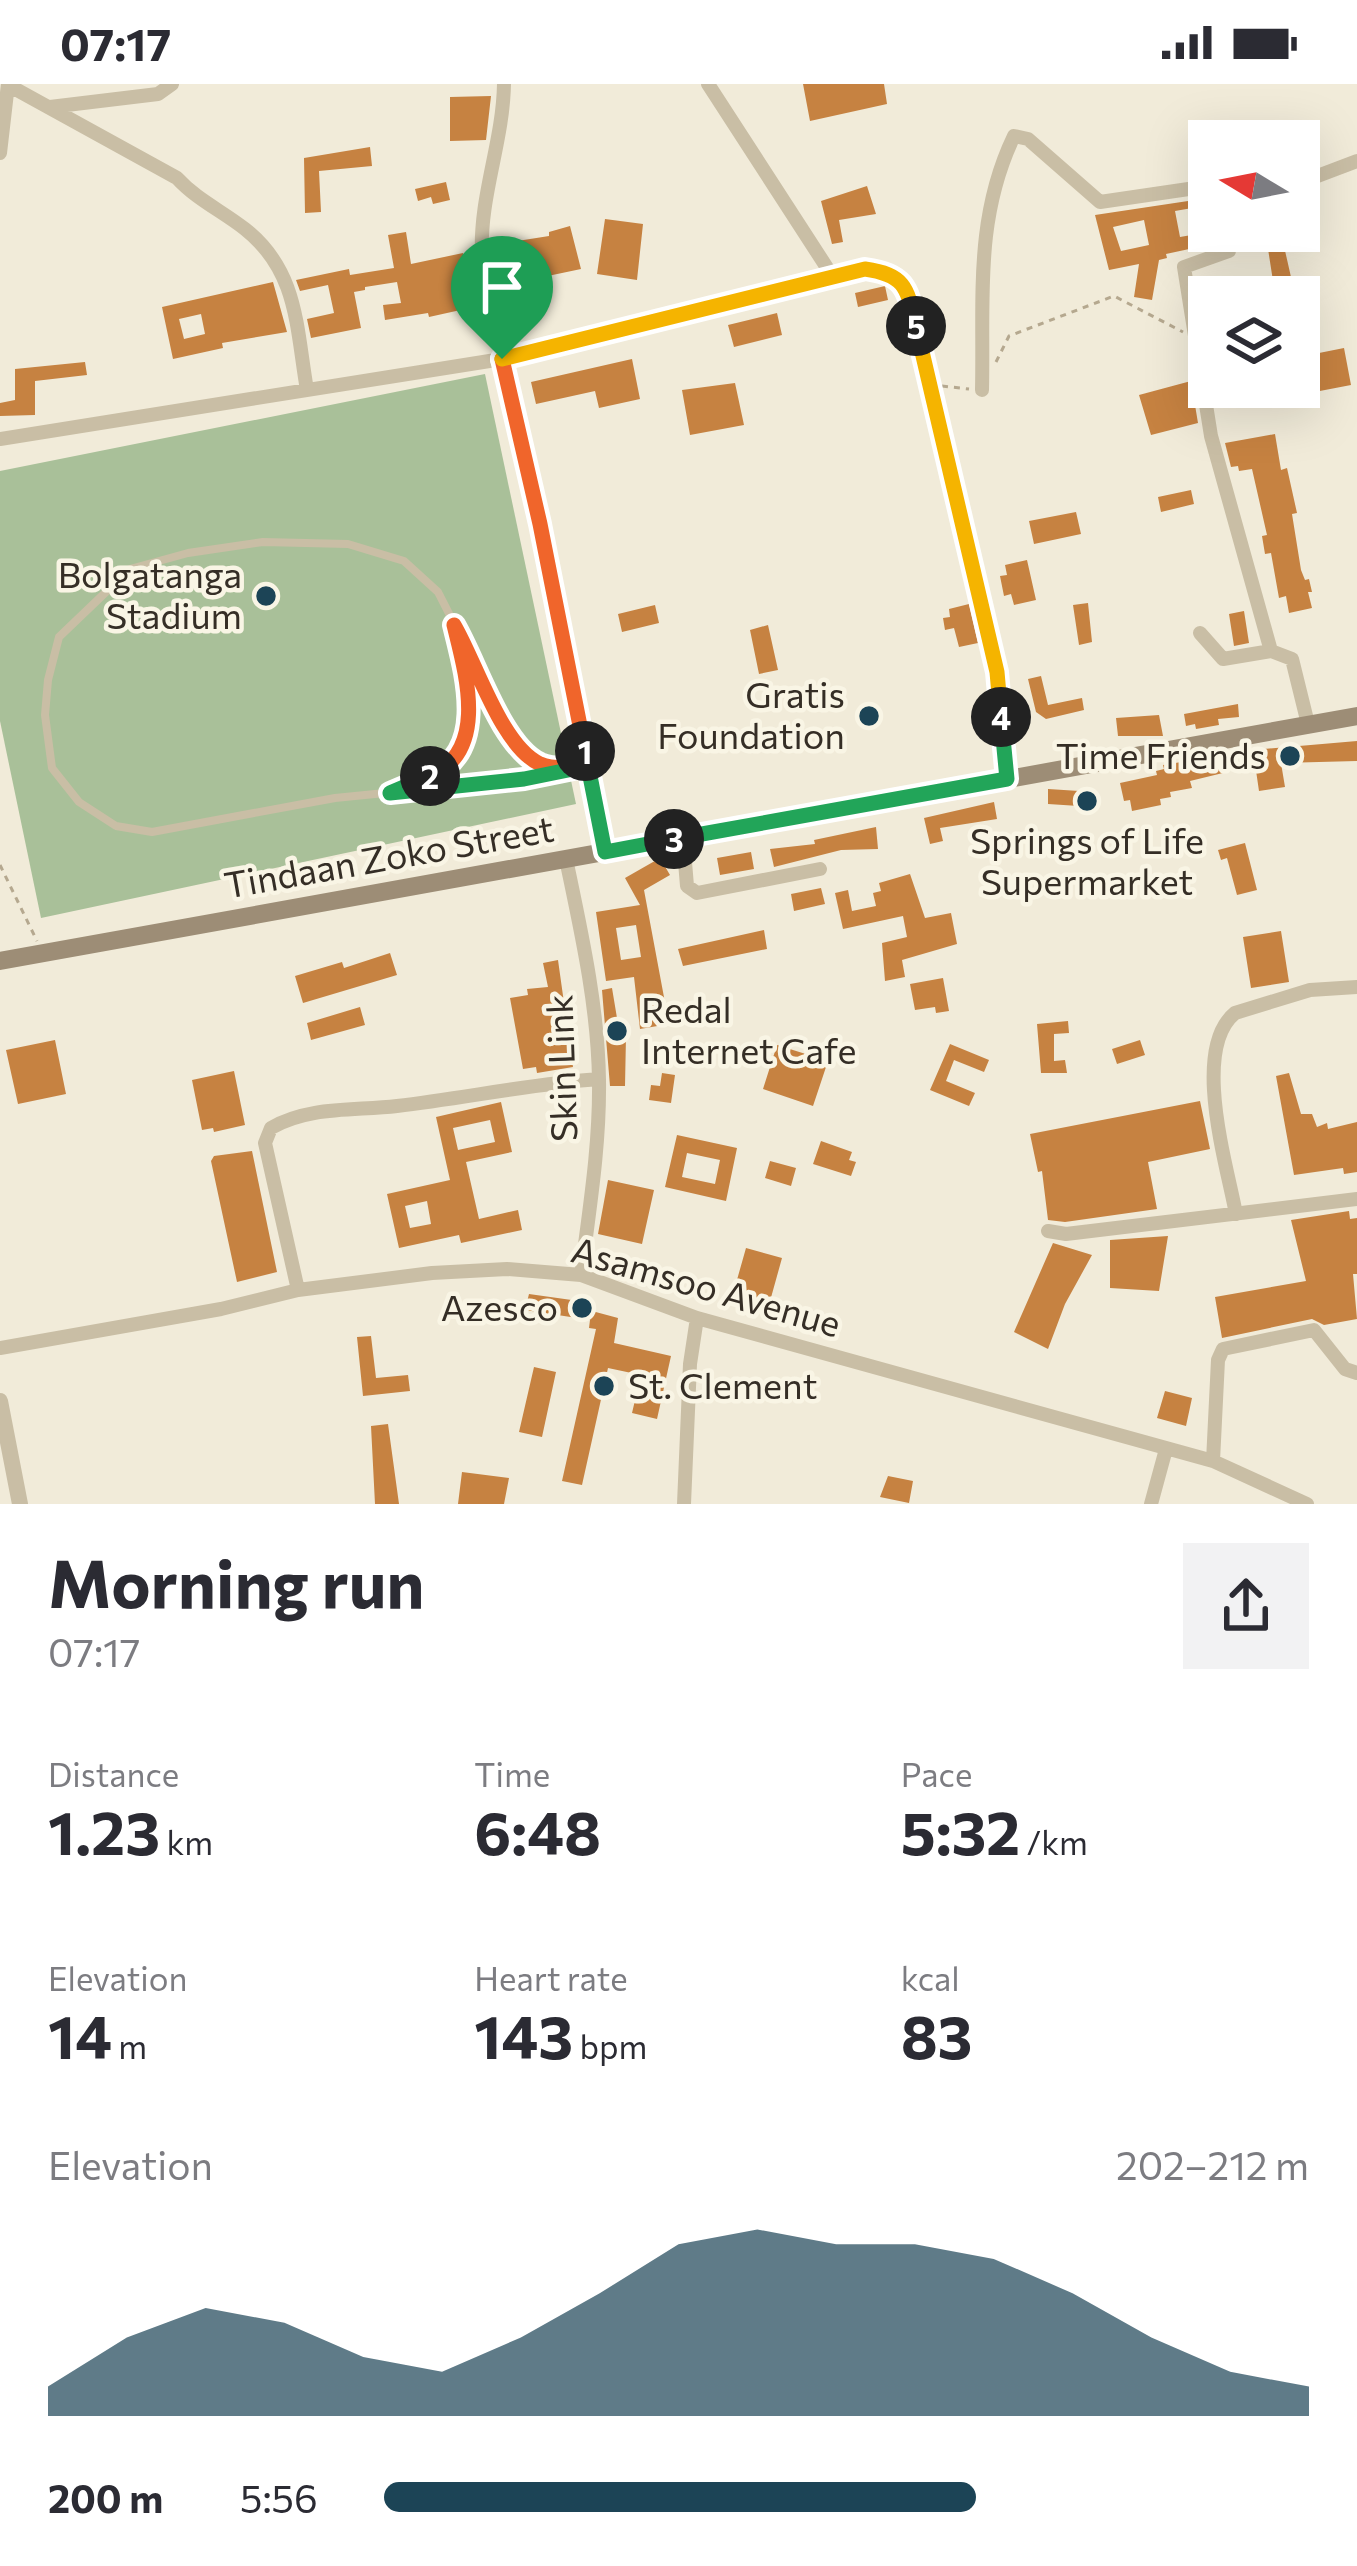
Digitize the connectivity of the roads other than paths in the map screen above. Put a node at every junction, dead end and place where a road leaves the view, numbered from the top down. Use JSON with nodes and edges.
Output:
{"nodes":[{"id":1,"x":172,"y":84,"type":"edge"},
{"id":2,"x":504,"y":84,"type":"edge"},
{"id":3,"x":709,"y":84,"type":"edge"},
{"id":4,"x":9,"y":85,"type":"edge"},
{"id":5,"x":50,"y":106,"type":"junction"},
{"id":6,"x":0,"y":153,"type":"edge"},
{"id":7,"x":1357,"y":160,"type":"edge"},
{"id":8,"x":1320,"y":175,"type":"edge"},
{"id":9,"x":1188,"y":189,"type":"edge"},
{"id":10,"x":1226,"y":252,"type":"edge"},
{"id":11,"x":833,"y":277,"type":"junction"},
{"id":12,"x":502,"y":359,"type":"junction"},
{"id":13,"x":308,"y":390,"type":"junction"},
{"id":14,"x":982,"y":390,"type":"road end"},
{"id":15,"x":0,"y":439,"type":"edge"},
{"id":16,"x":454,"y":625,"type":"junction"},
{"id":17,"x":1200,"y":633,"type":"dead end"},
{"id":18,"x":1271,"y":651,"type":"junction"},
{"id":19,"x":1357,"y":716,"type":"edge"},
{"id":20,"x":1308,"y":724,"type":"junction"},
{"id":21,"x":588,"y":766,"type":"junction"},
{"id":22,"x":568,"y":768,"type":"junction"},
{"id":23,"x":1007,"y":779,"type":"junction"},
{"id":24,"x":390,"y":793,"type":"junction"},
{"id":25,"x":682,"y":838,"type":"junction"},
{"id":26,"x":605,"y":852,"type":"junction"},
{"id":27,"x":566,"y":859,"type":"junction"},
{"id":28,"x":820,"y":869,"type":"dead end"},
{"id":29,"x":0,"y":961,"type":"edge"},
{"id":30,"x":1357,"y":987,"type":"edge"},
{"id":31,"x":599,"y":1078,"type":"junction"},
{"id":32,"x":1357,"y":1199,"type":"edge"},
{"id":33,"x":1236,"y":1214,"type":"junction"},
{"id":34,"x":1048,"y":1231,"type":"dead end"},
{"id":35,"x":580,"y":1275,"type":"junction"},
{"id":36,"x":298,"y":1290,"type":"junction"},
{"id":37,"x":697,"y":1318,"type":"junction"},
{"id":38,"x":0,"y":1348,"type":"edge"},
{"id":39,"x":1357,"y":1373,"type":"edge"},
{"id":40,"x":1,"y":1407,"type":"edge"},
{"id":41,"x":1166,"y":1449,"type":"junction"},
{"id":42,"x":1213,"y":1462,"type":"junction"},
{"id":43,"x":20,"y":1504,"type":"edge"},
{"id":44,"x":684,"y":1504,"type":"edge"},
{"id":45,"x":1151,"y":1504,"type":"edge"},
{"id":46,"x":1307,"y":1504,"type":"edge"}],
"edges":[{"from":1,"to":5,"type":"street"},
{"from":2,"to":12,"type":"street"},
{"from":3,"to":11,"type":"street"},
{"from":4,"to":5,"type":"street"},
{"from":4,"to":6,"type":"street"},
{"from":5,"to":13,"type":"street"},
{"from":7,"to":8,"type":"street"},
{"from":9,"to":14,"type":"street"},
{"from":10,"to":18,"type":"street"},
{"from":11,"to":12,"type":"street"},
{"from":11,"to":23,"type":"street"},
{"from":12,"to":13,"type":"street"},
{"from":12,"to":21,"type":"street"},
{"from":13,"to":15,"type":"street"},
{"from":16,"to":22,"type":"lane"},
{"from":16,"to":24,"type":"lane"},
{"from":16,"to":24,"type":"lane"},
{"from":17,"to":18,"type":"street"},
{"from":18,"to":20,"type":"street"},
{"from":19,"to":20,"type":"main road","name":"Tindaan Zoko Street"},
{"from":20,"to":23,"type":"main road","name":"Tindaan Zoko Street"},
{"from":21,"to":22,"type":"lane"},
{"from":21,"to":26,"type":"street"},
{"from":22,"to":24,"type":"lane"},
{"from":23,"to":25,"type":"main road","name":"Tindaan Zoko Street"},
{"from":25,"to":26,"type":"main road","name":"Tindaan Zoko Street"},
{"from":25,"to":28,"type":"street"},
{"from":26,"to":27,"type":"main road","name":"Tindaan Zoko Street"},
{"from":27,"to":29,"type":"main road","name":"Tindaan Zoko Street"},
{"from":27,"to":31,"type":"street","name":"Skin Link"},
{"from":30,"to":33,"type":"street"},
{"from":31,"to":35,"type":"street","name":"Skin Link"},
{"from":31,"to":36,"type":"street"},
{"from":32,"to":33,"type":"street"},
{"from":33,"to":34,"type":"street"},
{"from":35,"to":36,"type":"street","name":"Asamsoo Avenue"},
{"from":35,"to":37,"type":"street","name":"Asamsoo Avenue"},
{"from":36,"to":38,"type":"street","name":"Asamsoo Avenue"},
{"from":37,"to":41,"type":"street","name":"Asamsoo Avenue"},
{"from":37,"to":44,"type":"street"},
{"from":39,"to":42,"type":"street"},
{"from":40,"to":43,"type":"street"},
{"from":41,"to":42,"type":"street","name":"Asamsoo Avenue"},
{"from":41,"to":45,"type":"street"},
{"from":42,"to":46,"type":"street","name":"Asamsoo Avenue"}]}
